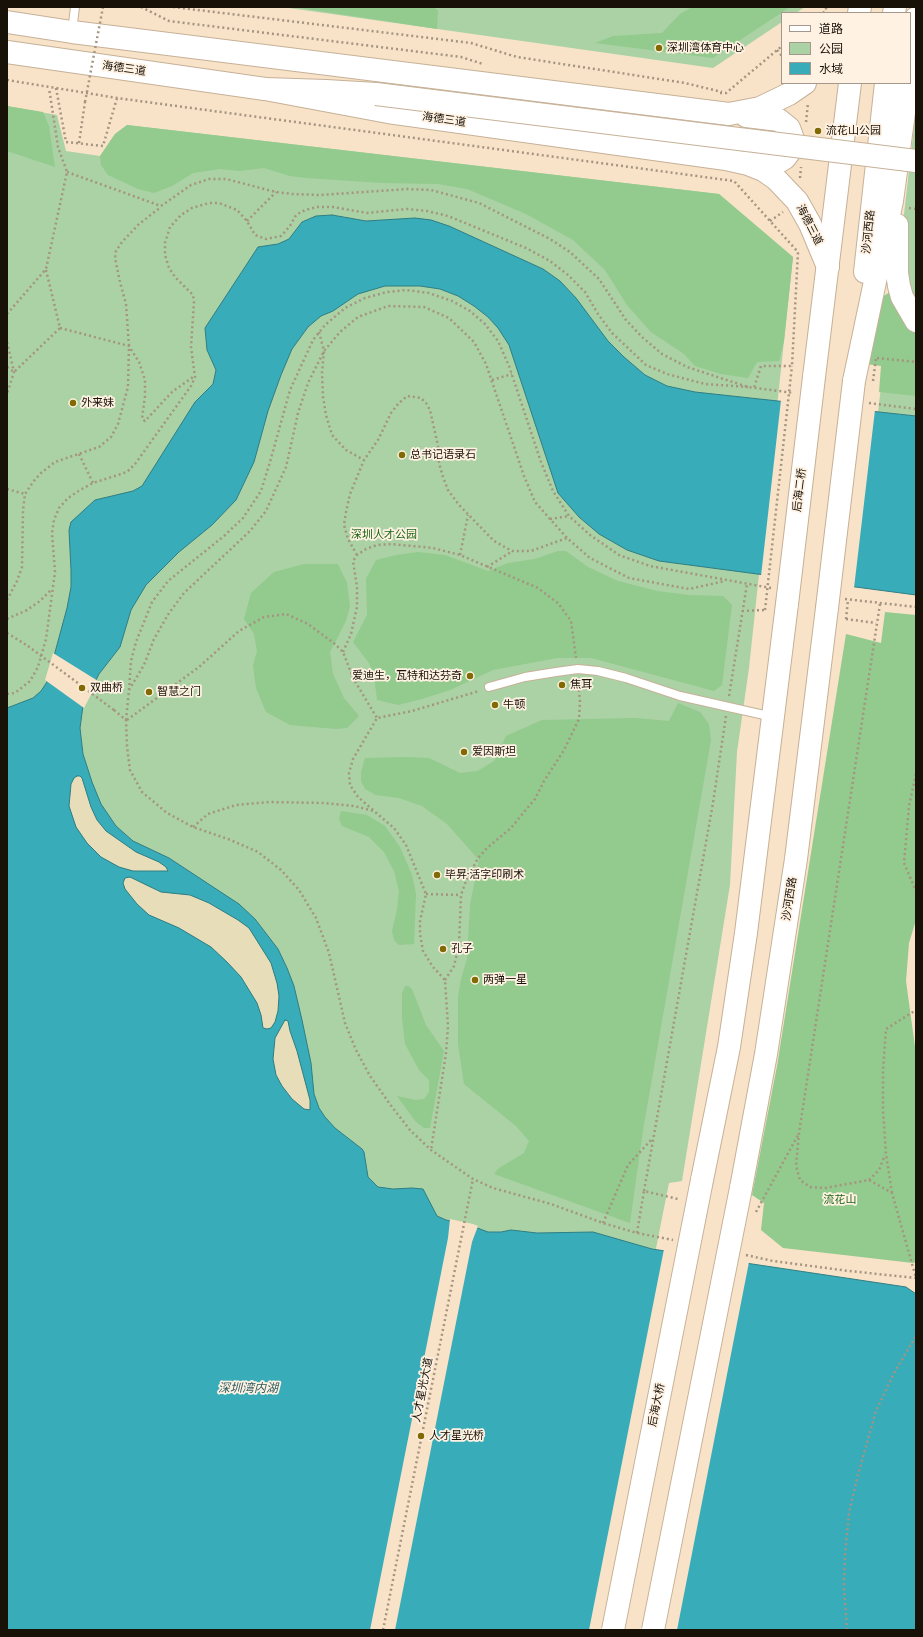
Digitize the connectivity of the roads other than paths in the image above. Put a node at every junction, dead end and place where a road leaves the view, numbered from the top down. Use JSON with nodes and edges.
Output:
{"nodes":[{"id":1,"x":75,"y":7,"type":"edge"},
{"id":2,"x":916,"y":18,"type":"edge"},
{"id":3,"x":7,"y":22,"type":"edge"},
{"id":4,"x":72,"y":32,"type":"junction"},
{"id":5,"x":7,"y":52,"type":"edge"},
{"id":6,"x":911,"y":56,"type":"edge"},
{"id":7,"x":330,"y":64,"type":"junction"},
{"id":8,"x":804,"y":84,"type":"edge"},
{"id":9,"x":850,"y":84,"type":"edge"},
{"id":10,"x":886,"y":84,"type":"edge"},
{"id":11,"x":908,"y":84,"type":"edge"},
{"id":12,"x":265,"y":89,"type":"junction"},
{"id":13,"x":326,"y":91,"type":"junction"},
{"id":14,"x":727,"y":103,"type":"junction"},
{"id":15,"x":726,"y":159,"type":"junction"},
{"id":16,"x":907,"y":162,"type":"edge"},
{"id":17,"x":828,"y":267,"type":"junction"},
{"id":18,"x":916,"y":321,"type":"edge"},
{"id":19,"x":854,"y":381,"type":"junction"},
{"id":20,"x":489,"y":687,"type":"road end"},
{"id":21,"x":774,"y":717,"type":"junction"},
{"id":22,"x":613,"y":1630,"type":"edge"},
{"id":23,"x":653,"y":1630,"type":"edge"}],
"edges":[{"from":1,"to":4,"type":"lane"},
{"from":2,"to":6,"type":"main road"},
{"from":3,"to":4,"type":"main road"},
{"from":4,"to":7,"type":"main road"},
{"from":5,"to":12,"type":"main road","name":"海德三道"},
{"from":7,"to":13,"type":"main road"},
{"from":7,"to":14,"type":"main road"},
{"from":8,"to":14,"type":"main road"},
{"from":9,"to":17,"type":"main road"},
{"from":10,"to":19,"type":"main road","name":"沙河西路"},
{"from":11,"to":16,"type":"main road"},
{"from":12,"to":13,"type":"main road"},
{"from":12,"to":15,"type":"main road","name":"海德三道"},
{"from":13,"to":16,"type":"main road","bridge":true},
{"from":14,"to":15,"type":"main road"},
{"from":15,"to":17,"type":"main road","name":"海德三道"},
{"from":16,"to":18,"type":"main road"},
{"from":16,"to":19,"type":"main road"},
{"from":17,"to":21,"type":"main road","name":"后海二桥","bridge":true},
{"from":19,"to":23,"type":"main road","name":"沙河西路","bridge":true},
{"from":20,"to":21,"type":"lane"},
{"from":21,"to":22,"type":"main road","name":"后海大桥","bridge":true}]}
